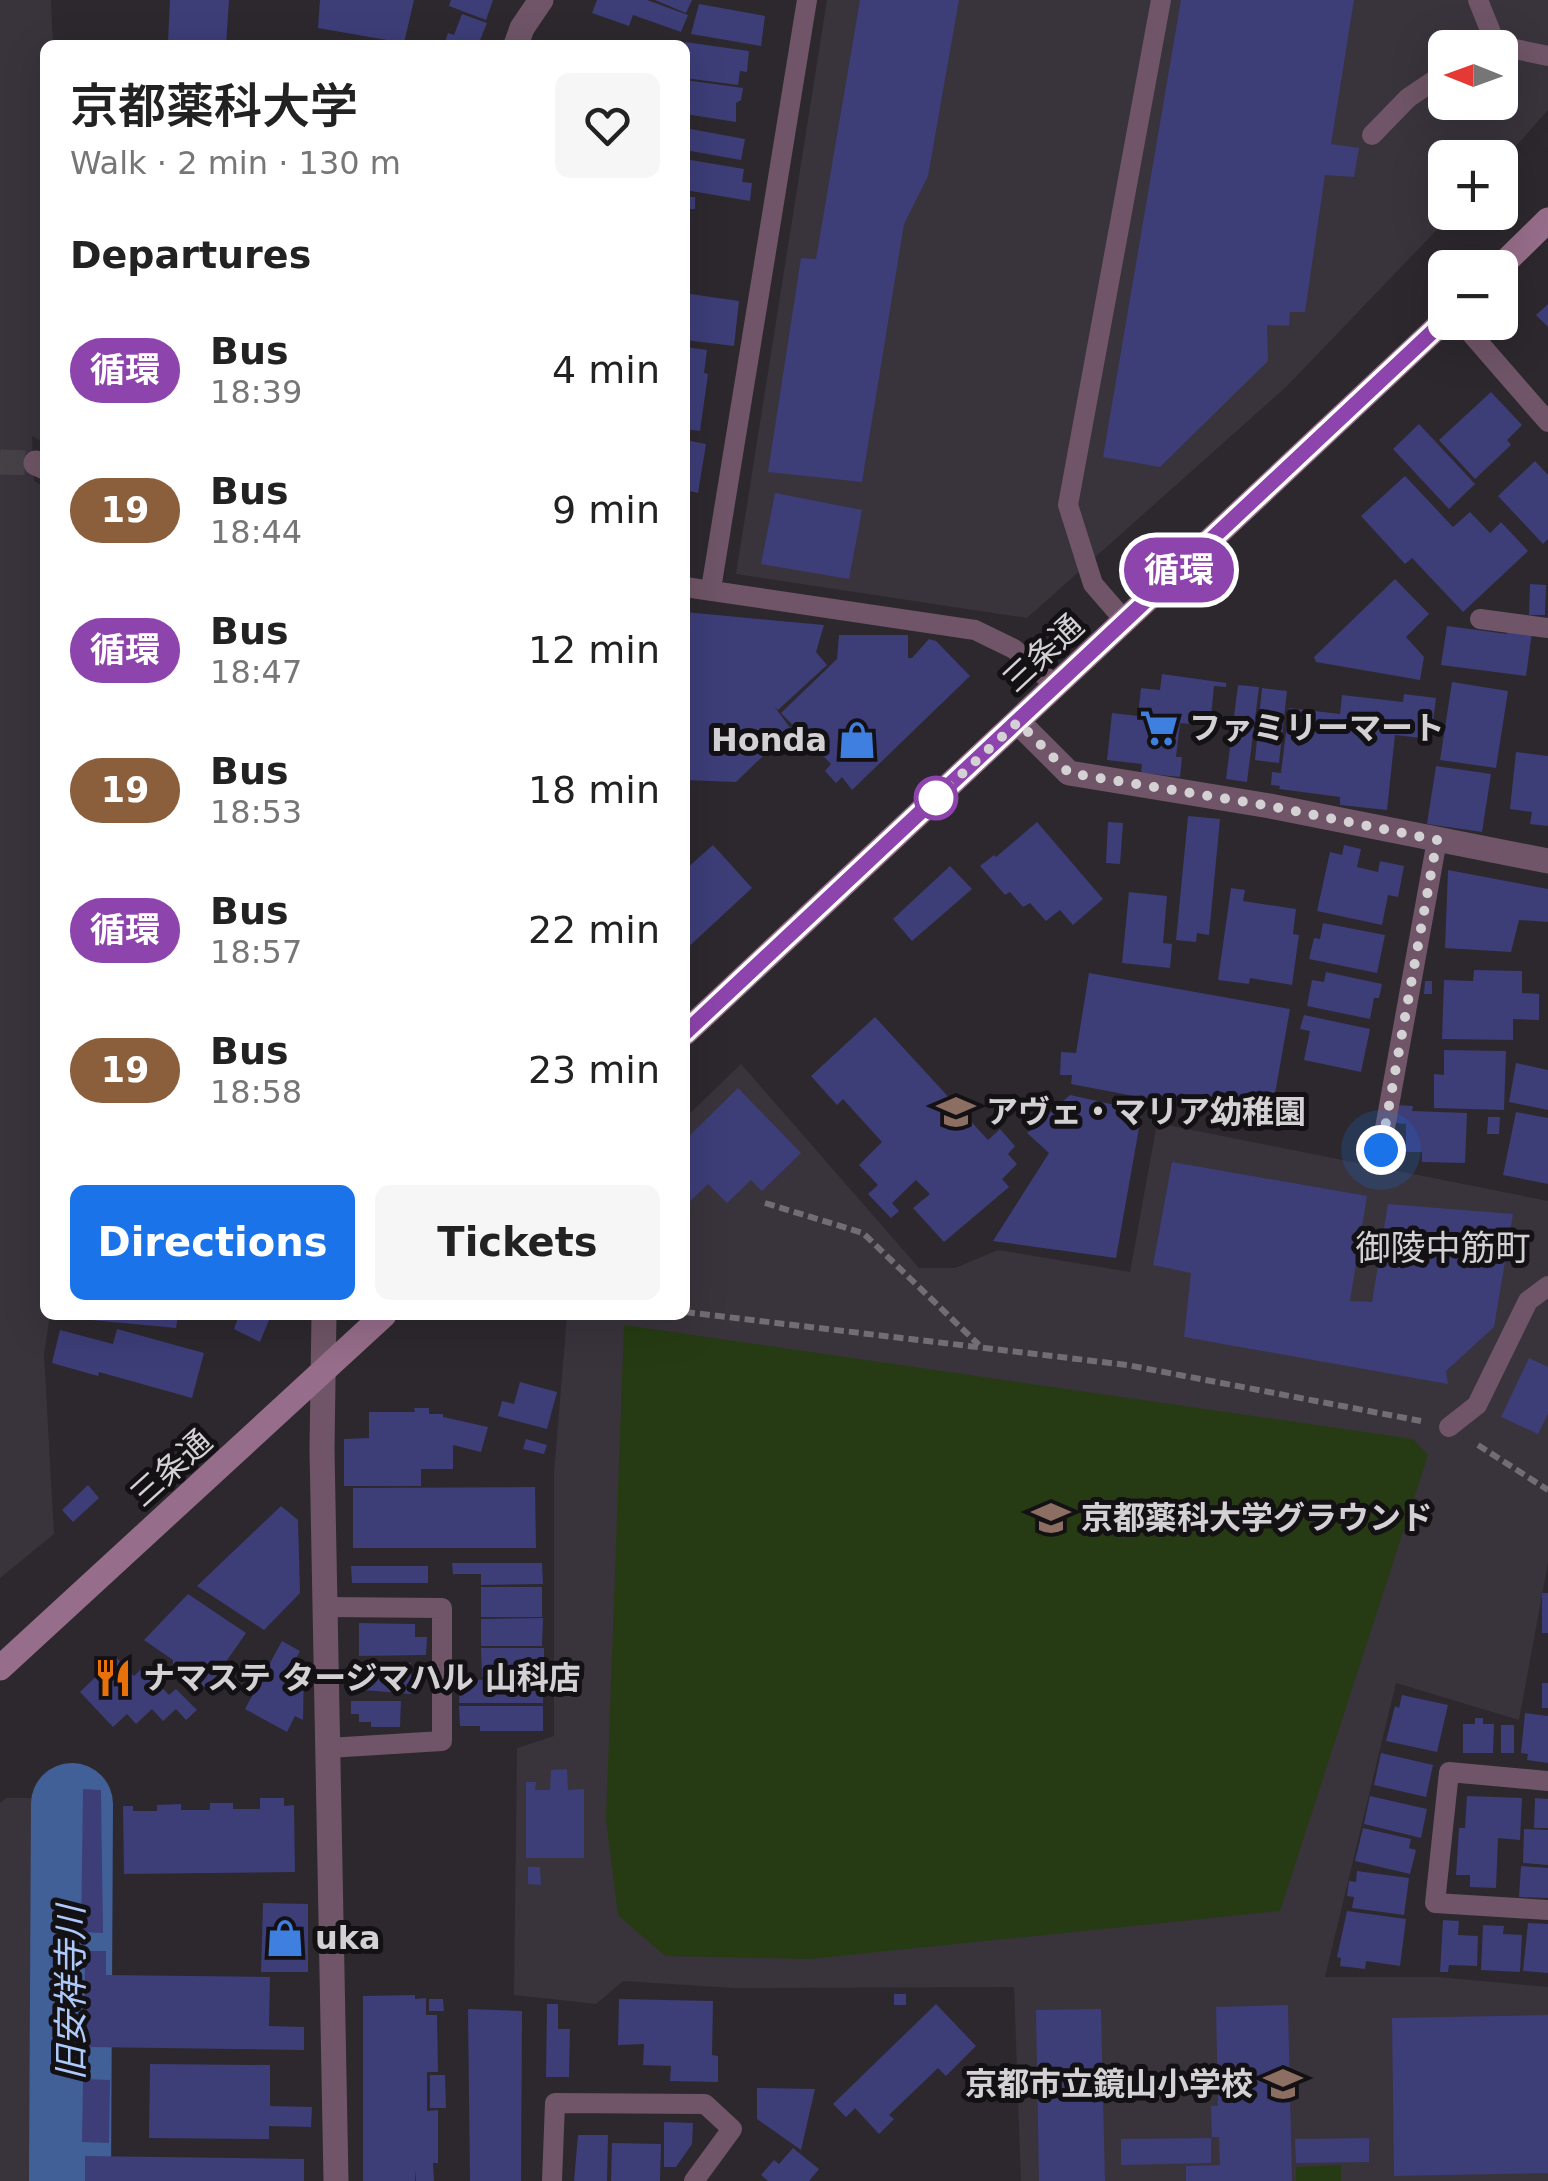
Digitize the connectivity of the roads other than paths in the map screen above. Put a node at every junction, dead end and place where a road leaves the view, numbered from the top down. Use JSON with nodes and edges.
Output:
{"nodes":[{"id":1,"x":540,"y":0,"type":"edge"},
{"id":2,"x":807,"y":0,"type":"edge"},
{"id":3,"x":1161,"y":0,"type":"edge"},
{"id":4,"x":1478,"y":0,"type":"edge"},
{"id":5,"x":1488,"y":30,"type":"edge"},
{"id":6,"x":518,"y":40,"type":"edge"},
{"id":7,"x":1518,"y":51,"type":"edge"},
{"id":8,"x":1548,"y":56,"type":"edge"},
{"id":9,"x":1428,"y":84,"type":"edge"},
{"id":10,"x":1372,"y":135,"type":"dead end"},
{"id":11,"x":1548,"y":220,"type":"edge"},
{"id":12,"x":1517,"y":250,"type":"edge"},
{"id":13,"x":1428,"y":336,"type":"edge"},
{"id":14,"x":1477,"y":340,"type":"edge"},
{"id":15,"x":1548,"y":422,"type":"edge"},
{"id":16,"x":690,"y":587,"type":"edge"},
{"id":17,"x":711,"y":589,"type":"junction"},
{"id":18,"x":1480,"y":619,"type":"dead end"},
{"id":19,"x":1124,"y":621,"type":"junction"},
{"id":20,"x":1548,"y":628,"type":"edge"},
{"id":21,"x":1056,"y":686,"type":"junction"},
{"id":22,"x":1018,"y":722,"type":"junction"},
{"id":23,"x":1437,"y":840,"type":"junction"},
{"id":24,"x":1548,"y":861,"type":"edge"},
{"id":25,"x":690,"y":1028,"type":"edge"},
{"id":26,"x":1381,"y":1150,"type":"dead end"},
{"id":27,"x":1548,"y":1286,"type":"edge"},
{"id":28,"x":324,"y":1320,"type":"edge"},
{"id":29,"x":379,"y":1320,"type":"edge"},
{"id":30,"x":321,"y":1375,"type":"junction"},
{"id":31,"x":1449,"y":1427,"type":"road end"},
{"id":32,"x":325,"y":1607,"type":"junction"},
{"id":33,"x":0,"y":1668,"type":"edge"},
{"id":34,"x":328,"y":1748,"type":"junction"},
{"id":35,"x":1548,"y":1781,"type":"edge"},
{"id":36,"x":1548,"y":1910,"type":"edge"},
{"id":37,"x":336,"y":2181,"type":"edge"},
{"id":38,"x":552,"y":2181,"type":"edge"},
{"id":39,"x":694,"y":2181,"type":"edge"}],
"edges":[{"from":1,"to":6,"type":"street"},
{"from":2,"to":17,"type":"lane"},
{"from":3,"to":19,"type":"lane"},
{"from":4,"to":5,"type":"lane"},
{"from":7,"to":8,"type":"lane"},
{"from":9,"to":10,"type":"lane"},
{"from":11,"to":12,"type":"main road"},
{"from":13,"to":19,"type":"main road","name":"三条通"},
{"from":14,"to":15,"type":"lane"},
{"from":16,"to":17,"type":"lane"},
{"from":17,"to":21,"type":"lane"},
{"from":18,"to":20,"type":"lane"},
{"from":19,"to":21,"type":"main road","name":"三条通"},
{"from":21,"to":22,"type":"main road","name":"三条通"},
{"from":22,"to":23,"type":"street"},
{"from":22,"to":25,"type":"main road","name":"三条通"},
{"from":23,"to":24,"type":"street"},
{"from":23,"to":26,"type":"lane"},
{"from":27,"to":31,"type":"lane"},
{"from":28,"to":30,"type":"street"},
{"from":29,"to":30,"type":"main road","name":"三条通"},
{"from":30,"to":32,"type":"street"},
{"from":30,"to":33,"type":"main road","name":"三条通"},
{"from":32,"to":34,"type":"street"},
{"from":32,"to":34,"type":"lane"},
{"from":34,"to":37,"type":"street"},
{"from":35,"to":36,"type":"lane"},
{"from":38,"to":39,"type":"lane"}]}
